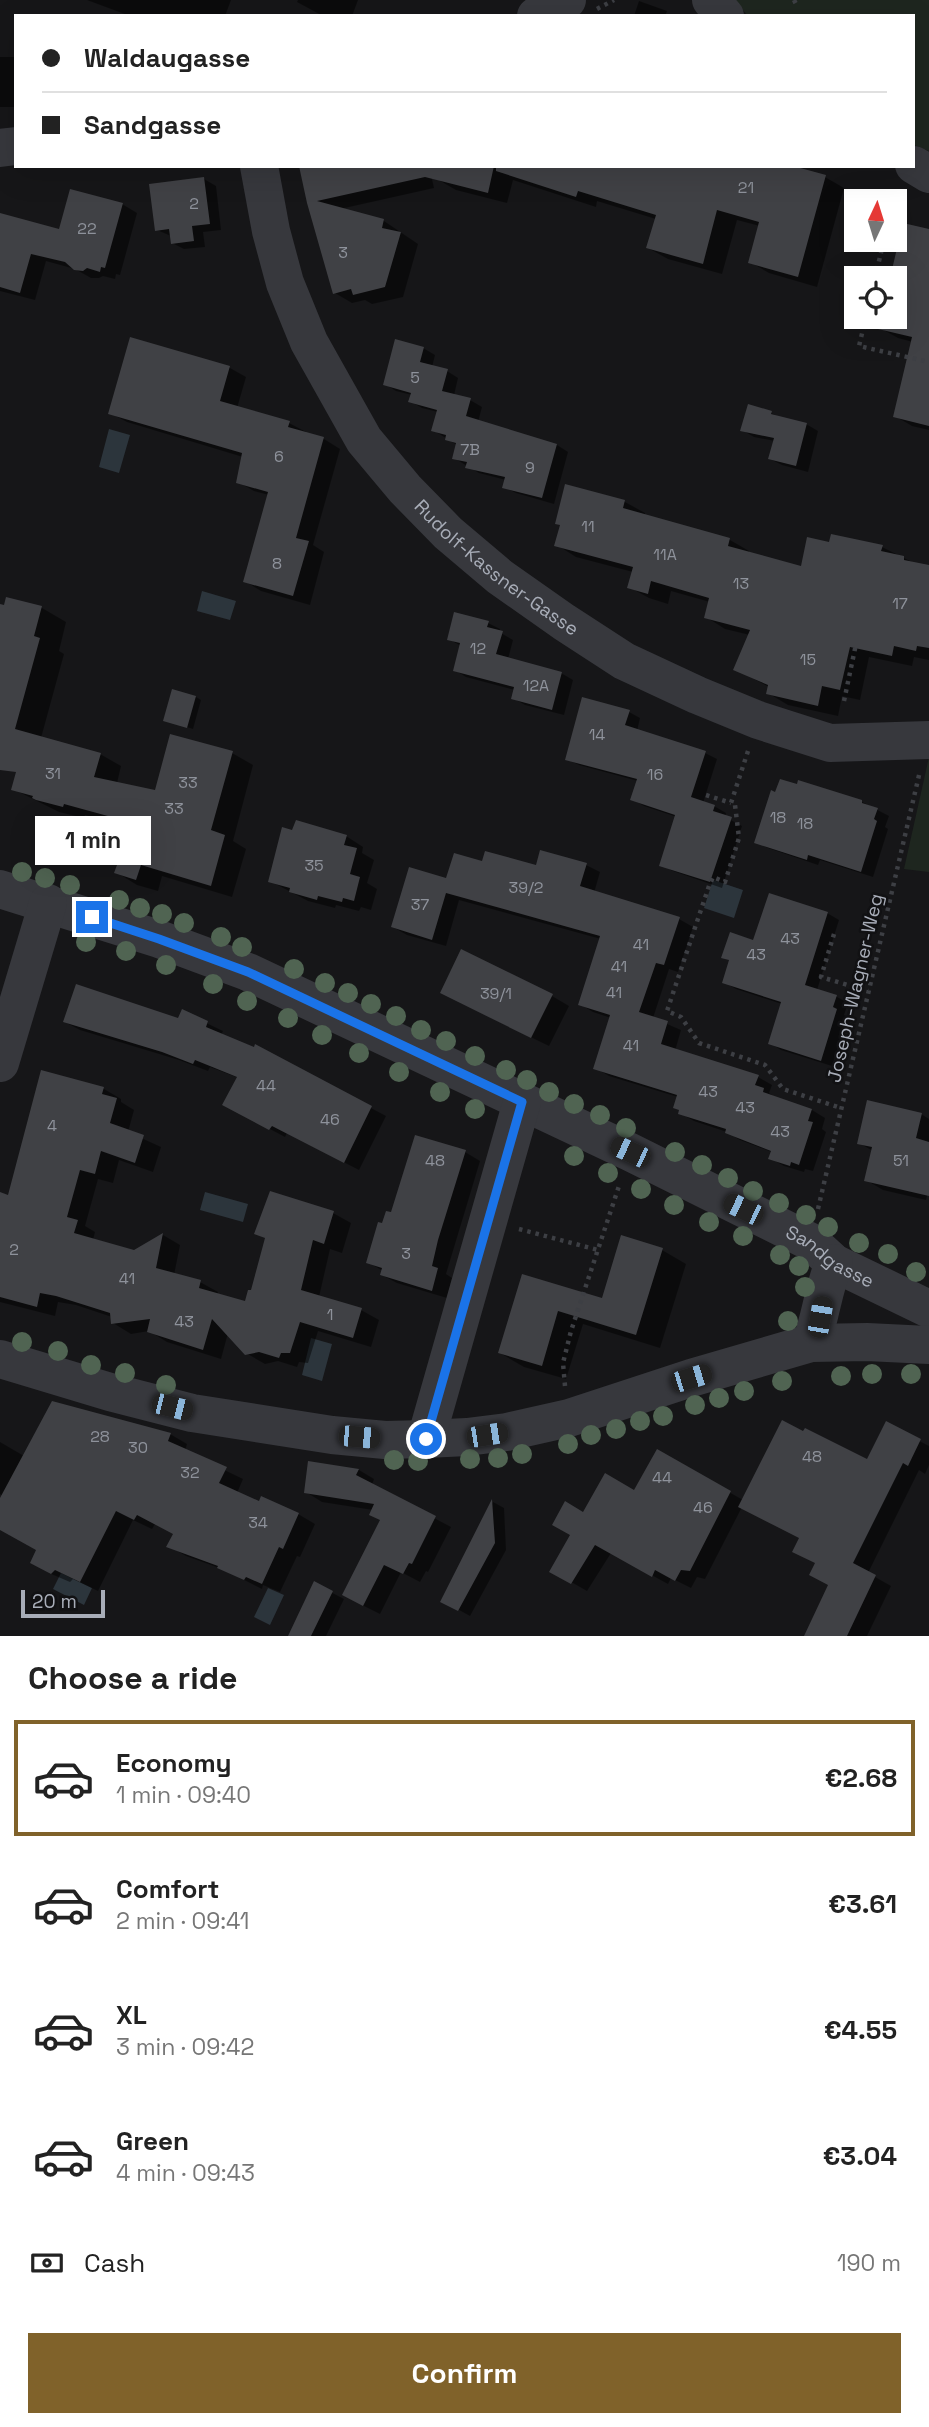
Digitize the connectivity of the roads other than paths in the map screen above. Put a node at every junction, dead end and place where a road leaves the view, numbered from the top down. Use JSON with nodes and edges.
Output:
{"nodes":[{"id":1,"x":567,"y":0,"type":"edge"},
{"id":2,"x":711,"y":0,"type":"edge"},
{"id":3,"x":540,"y":14,"type":"edge"},
{"id":4,"x":723,"y":14,"type":"edge"},
{"id":5,"x":259,"y":168,"type":"edge"},
{"id":6,"x":928,"y":740,"type":"edge"},
{"id":7,"x":0,"y":889,"type":"edge"},
{"id":8,"x":48,"y":903,"type":"junction"},
{"id":9,"x":0,"y":1063,"type":"edge"},
{"id":10,"x":522,"y":1102,"type":"junction"},
{"id":11,"x":822,"y":1253,"type":"junction"},
{"id":12,"x":929,"y":1309,"type":"edge"},
{"id":13,"x":811,"y":1343,"type":"junction"},
{"id":14,"x":929,"y":1345,"type":"edge"},
{"id":15,"x":0,"y":1359,"type":"edge"},
{"id":16,"x":426,"y":1439,"type":"junction"}],
"edges":[{"from":1,"to":3,"type":"street"},
{"from":2,"to":4,"type":"street"},
{"from":5,"to":6,"type":"street","name":"Rudolf-Kassner-Gasse"},
{"from":7,"to":8,"type":"street","name":"Sandgasse"},
{"from":8,"to":9,"type":"street"},
{"from":8,"to":10,"type":"street","name":"Sandgasse"},
{"from":10,"to":11,"type":"street","name":"Sandgasse"},
{"from":10,"to":16,"type":"street"},
{"from":11,"to":12,"type":"street","name":"Sandgasse"},
{"from":11,"to":13,"type":"street"},
{"from":13,"to":14,"type":"street"},
{"from":13,"to":16,"type":"street"},
{"from":15,"to":16,"type":"street"}]}
